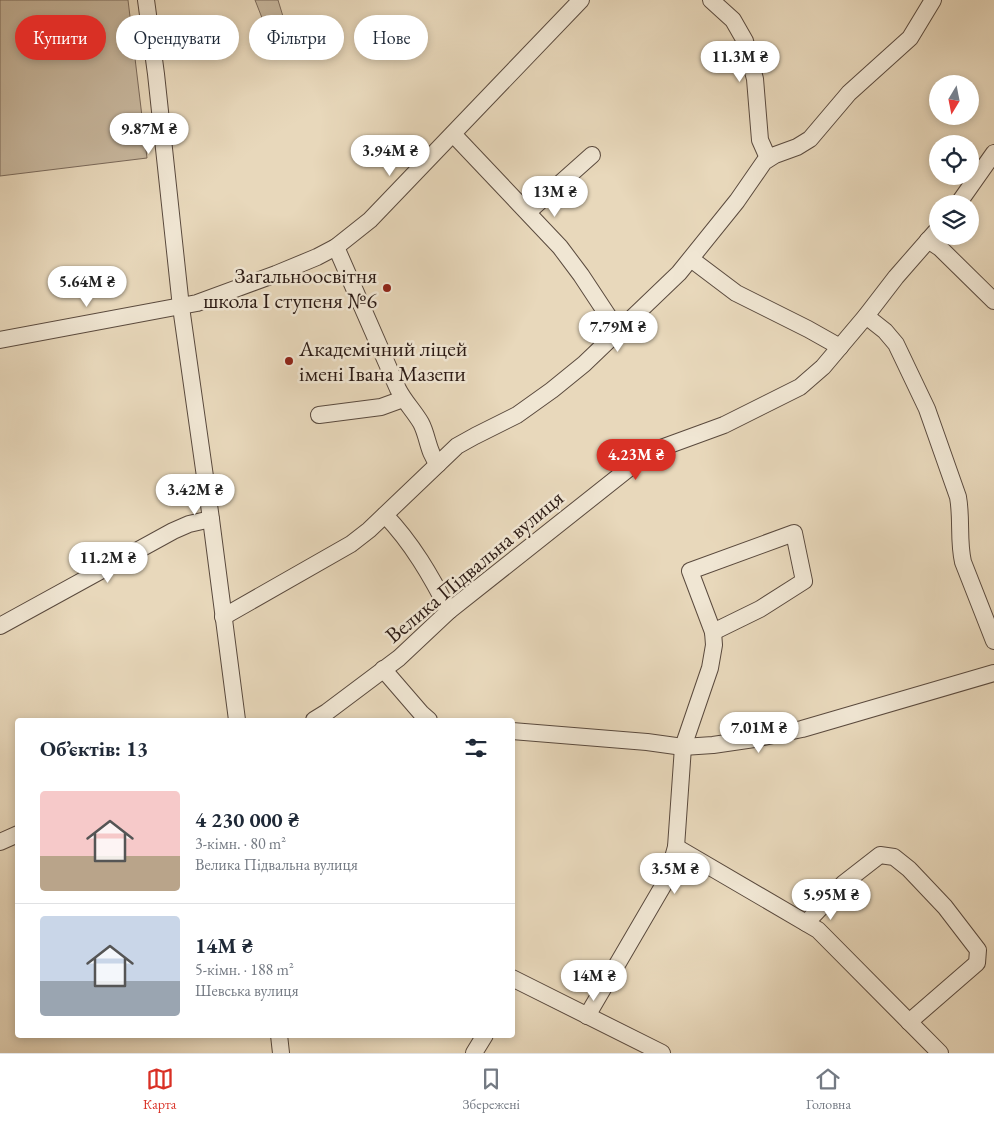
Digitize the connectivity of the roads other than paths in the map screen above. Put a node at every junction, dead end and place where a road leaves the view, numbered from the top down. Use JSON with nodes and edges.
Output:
{"nodes":[{"id":1,"x":146,"y":0,"type":"edge"},
{"id":2,"x":711,"y":0,"type":"edge"},
{"id":3,"x":928,"y":2,"type":"edge"},
{"id":4,"x":572,"y":3,"type":"edge"},
{"id":5,"x":453,"y":134,"type":"junction"},
{"id":6,"x":994,"y":153,"type":"edge"},
{"id":7,"x":592,"y":155,"type":"dead end"},
{"id":8,"x":768,"y":158,"type":"junction"},
{"id":9,"x":964,"y":195,"type":"edge"},
{"id":10,"x":528,"y":212,"type":"junction"},
{"id":11,"x":929,"y":239,"type":"edge"},
{"id":12,"x":941,"y":245,"type":"edge"},
{"id":13,"x":336,"y":247,"type":"junction"},
{"id":14,"x":691,"y":259,"type":"junction"},
{"id":15,"x":994,"y":301,"type":"edge"},
{"id":16,"x":180,"y":307,"type":"junction"},
{"id":17,"x":866,"y":316,"type":"junction"},
{"id":18,"x":618,"y":332,"type":"junction"},
{"id":19,"x":0,"y":340,"type":"edge"},
{"id":20,"x":840,"y":347,"type":"junction"},
{"id":21,"x":403,"y":399,"type":"junction"},
{"id":22,"x":319,"y":415,"type":"dead end"},
{"id":23,"x":438,"y":464,"type":"junction"},
{"id":24,"x":385,"y":515,"type":"junction"},
{"id":25,"x":211,"y":519,"type":"junction"},
{"id":26,"x":449,"y":611,"type":"junction"},
{"id":27,"x":223,"y":617,"type":"junction"},
{"id":28,"x":0,"y":626,"type":"edge"},
{"id":29,"x":713,"y":632,"type":"junction"},
{"id":30,"x":994,"y":641,"type":"edge"},
{"id":31,"x":383,"y":669,"type":"junction"},
{"id":32,"x":994,"y":673,"type":"edge"},
{"id":33,"x":237,"y":718,"type":"edge"},
{"id":34,"x":317,"y":718,"type":"edge"},
{"id":35,"x":427,"y":718,"type":"edge"},
{"id":36,"x":515,"y":732,"type":"edge"},
{"id":37,"x":683,"y":747,"type":"junction"},
{"id":38,"x":15,"y":835,"type":"edge"},
{"id":39,"x":0,"y":842,"type":"edge"},
{"id":40,"x":676,"y":847,"type":"junction"},
{"id":41,"x":806,"y":923,"type":"junction"},
{"id":42,"x":515,"y":984,"type":"edge"},
{"id":43,"x":587,"y":1016,"type":"junction"},
{"id":44,"x":909,"y":1022,"type":"junction"},
{"id":45,"x":279,"y":1038,"type":"edge"},
{"id":46,"x":483,"y":1038,"type":"edge"},
{"id":47,"x":281,"y":1053,"type":"edge"},
{"id":48,"x":474,"y":1053,"type":"edge"},
{"id":49,"x":662,"y":1053,"type":"edge"},
{"id":50,"x":940,"y":1053,"type":"edge"}],
"edges":[{"from":1,"to":16,"type":"street"},
{"from":2,"to":8,"type":"street"},
{"from":3,"to":8,"type":"street"},
{"from":4,"to":5,"type":"street"},
{"from":5,"to":10,"type":"street"},
{"from":5,"to":13,"type":"street"},
{"from":6,"to":9,"type":"street"},
{"from":7,"to":10,"type":"street"},
{"from":8,"to":14,"type":"street"},
{"from":10,"to":18,"type":"street"},
{"from":11,"to":17,"type":"street","name":"Велика Підвальна вулиця"},
{"from":12,"to":15,"type":"street"},
{"from":13,"to":16,"type":"street"},
{"from":13,"to":21,"type":"street"},
{"from":14,"to":18,"type":"street"},
{"from":14,"to":20,"type":"street"},
{"from":16,"to":19,"type":"street"},
{"from":16,"to":25,"type":"street"},
{"from":17,"to":20,"type":"street","name":"Велика Підвальна вулиця"},
{"from":17,"to":30,"type":"street"},
{"from":18,"to":23,"type":"street"},
{"from":20,"to":26,"type":"street","name":"Велика Підвальна вулиця"},
{"from":21,"to":22,"type":"street"},
{"from":21,"to":23,"type":"street"},
{"from":23,"to":24,"type":"street"},
{"from":24,"to":26,"type":"street"},
{"from":24,"to":27,"type":"street"},
{"from":25,"to":27,"type":"street"},
{"from":25,"to":28,"type":"street"},
{"from":26,"to":31,"type":"street","name":"Велика Підвальна вулиця"},
{"from":27,"to":33,"type":"street"},
{"from":29,"to":29,"type":"street"},
{"from":29,"to":37,"type":"street"},
{"from":31,"to":34,"type":"street","name":"Велика Підвальна вулиця"},
{"from":31,"to":35,"type":"street"},
{"from":32,"to":37,"type":"street"},
{"from":36,"to":37,"type":"street"},
{"from":37,"to":40,"type":"street"},
{"from":38,"to":39,"type":"street"},
{"from":40,"to":41,"type":"street"},
{"from":40,"to":43,"type":"street"},
{"from":41,"to":44,"type":"street"},
{"from":41,"to":44,"type":"street"},
{"from":42,"to":43,"type":"street"},
{"from":43,"to":49,"type":"street"},
{"from":44,"to":50,"type":"street"},
{"from":45,"to":47,"type":"street"},
{"from":46,"to":48,"type":"street"}]}
